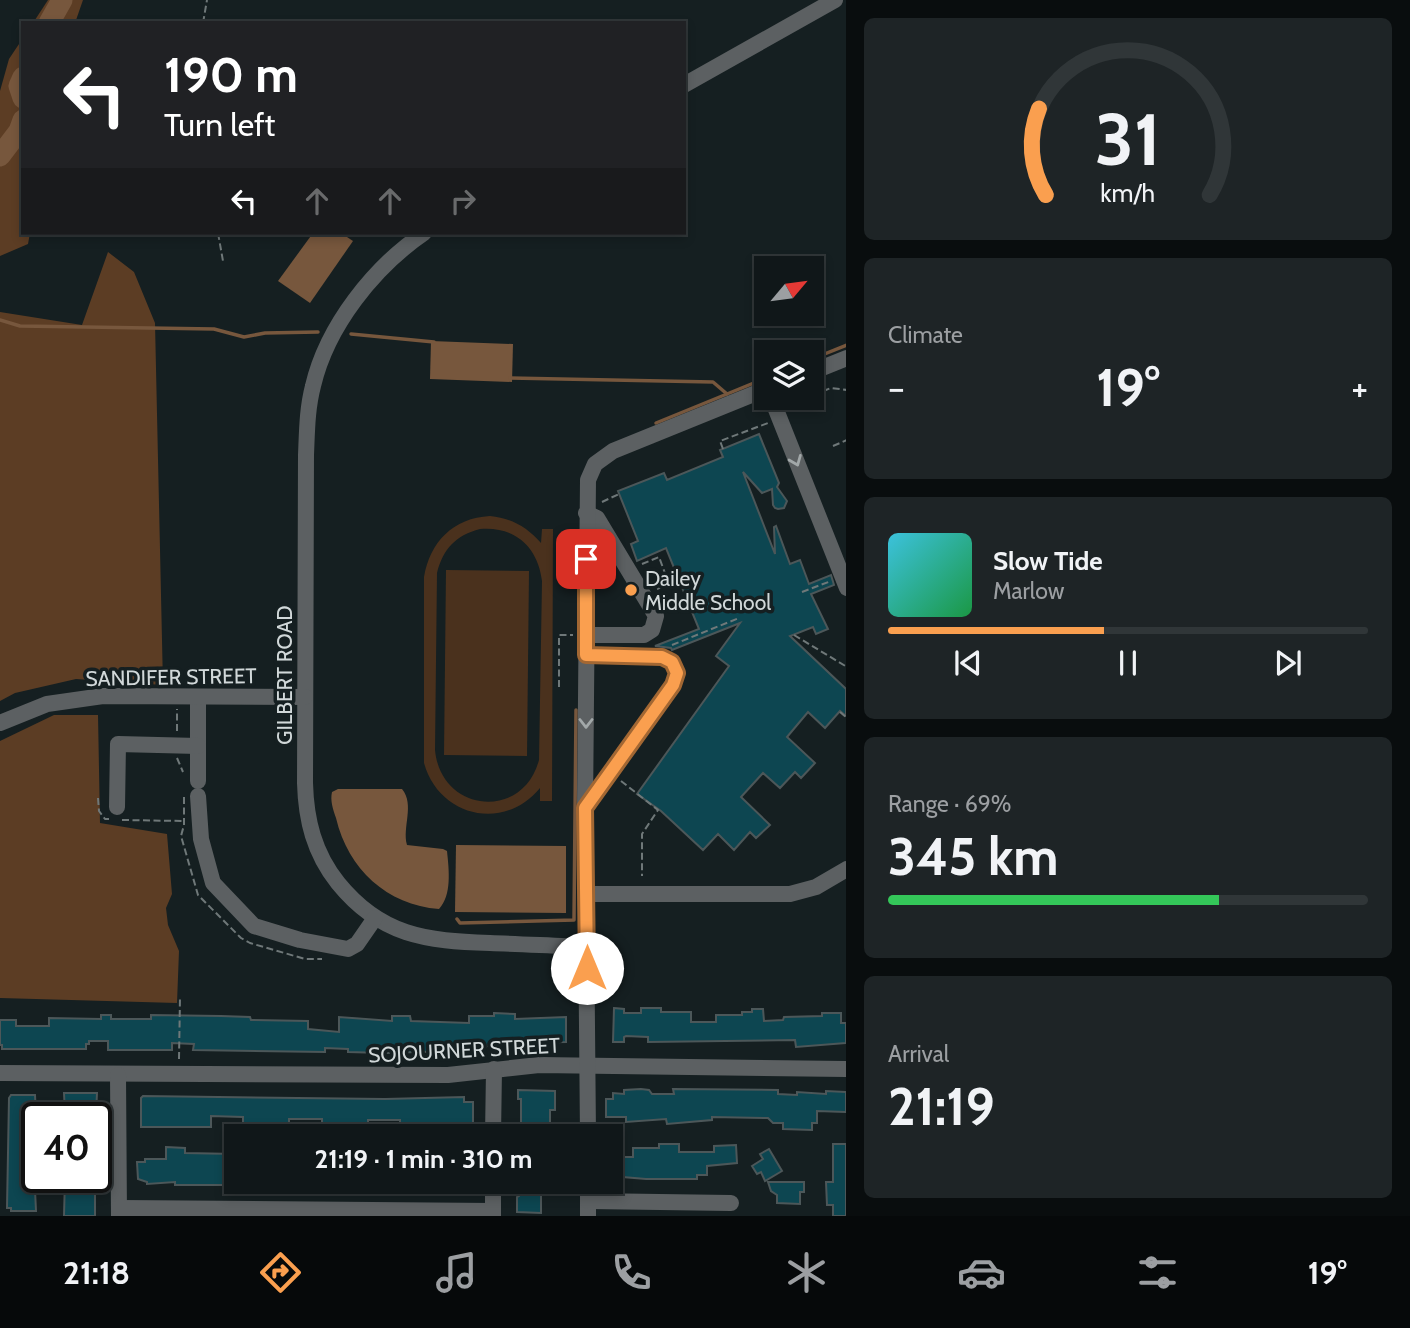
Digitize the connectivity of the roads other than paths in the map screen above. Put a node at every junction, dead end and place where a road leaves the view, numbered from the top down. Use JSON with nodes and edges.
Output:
{"nodes":[{"id":1,"x":835,"y":0,"type":"edge"},
{"id":2,"x":686,"y":84,"type":"edge"},
{"id":3,"x":421,"y":235,"type":"edge"},
{"id":4,"x":846,"y":358,"type":"edge"},
{"id":5,"x":824,"y":367,"type":"edge"},
{"id":6,"x":754,"y":394,"type":"edge"},
{"id":7,"x":776,"y":410,"type":"edge"},
{"id":8,"x":592,"y":509,"type":"junction"},
{"id":9,"x":846,"y":588,"type":"edge"},
{"id":10,"x":581,"y":635,"type":"junction"},
{"id":11,"x":586,"y":655,"type":"junction"},
{"id":12,"x":198,"y":697,"type":"junction"},
{"id":13,"x":305,"y":697,"type":"junction"},
{"id":14,"x":0,"y":723,"type":"edge"},
{"id":15,"x":198,"y":746,"type":"junction"},
{"id":16,"x":117,"y":807,"type":"dead end"},
{"id":17,"x":585,"y":808,"type":"junction"},
{"id":18,"x":846,"y":869,"type":"edge"},
{"id":19,"x":587,"y":894,"type":"junction"},
{"id":20,"x":375,"y":918,"type":"junction"},
{"id":21,"x":587,"y":947,"type":"junction"},
{"id":22,"x":587,"y":1066,"type":"junction"},
{"id":23,"x":494,"y":1069,"type":"junction"},
{"id":24,"x":846,"y":1069,"type":"edge"},
{"id":25,"x":0,"y":1073,"type":"edge"},
{"id":26,"x":118,"y":1075,"type":"junction"},
{"id":27,"x":493,"y":1124,"type":"edge"},
{"id":28,"x":588,"y":1124,"type":"edge"},
{"id":29,"x":493,"y":1194,"type":"edge"},
{"id":30,"x":732,"y":1203,"type":"dead end"},
{"id":31,"x":588,"y":1209,"type":"edge"},
{"id":32,"x":119,"y":1212,"type":"edge"},
{"id":33,"x":493,"y":1213,"type":"edge"}],
"edges":[{"from":1,"to":2,"type":"street"},
{"from":3,"to":13,"type":"street","name":"GILBERT ROAD"},
{"from":4,"to":5,"type":"street"},
{"from":6,"to":8,"type":"street"},
{"from":7,"to":9,"type":"street","one_way":true},
{"from":8,"to":10,"type":"street"},
{"from":8,"to":10,"type":"street"},
{"from":10,"to":11,"type":"street"},
{"from":11,"to":17,"type":"street","one_way":true},
{"from":11,"to":17,"type":"street"},
{"from":12,"to":13,"type":"street","name":"SANDIFER STREET"},
{"from":12,"to":14,"type":"street","name":"SANDIFER STREET"},
{"from":12,"to":15,"type":"street"},
{"from":13,"to":20,"type":"street","name":"GILBERT ROAD"},
{"from":15,"to":16,"type":"street"},
{"from":15,"to":20,"type":"street"},
{"from":17,"to":19,"type":"street"},
{"from":18,"to":19,"type":"street"},
{"from":19,"to":21,"type":"street"},
{"from":20,"to":21,"type":"street","name":"GILBERT ROAD"},
{"from":21,"to":22,"type":"street"},
{"from":22,"to":23,"type":"street","name":"SOJOURNER STREET"},
{"from":22,"to":24,"type":"street","name":"SOJOURNER STREET"},
{"from":22,"to":28,"type":"street"},
{"from":23,"to":26,"type":"street","name":"SOJOURNER STREET"},
{"from":23,"to":27,"type":"street"},
{"from":25,"to":26,"type":"street","name":"SOJOURNER STREET"},
{"from":26,"to":32,"type":"street"},
{"from":29,"to":33,"type":"street"},
{"from":30,"to":31,"type":"street"},
{"from":32,"to":33,"type":"street"}]}
